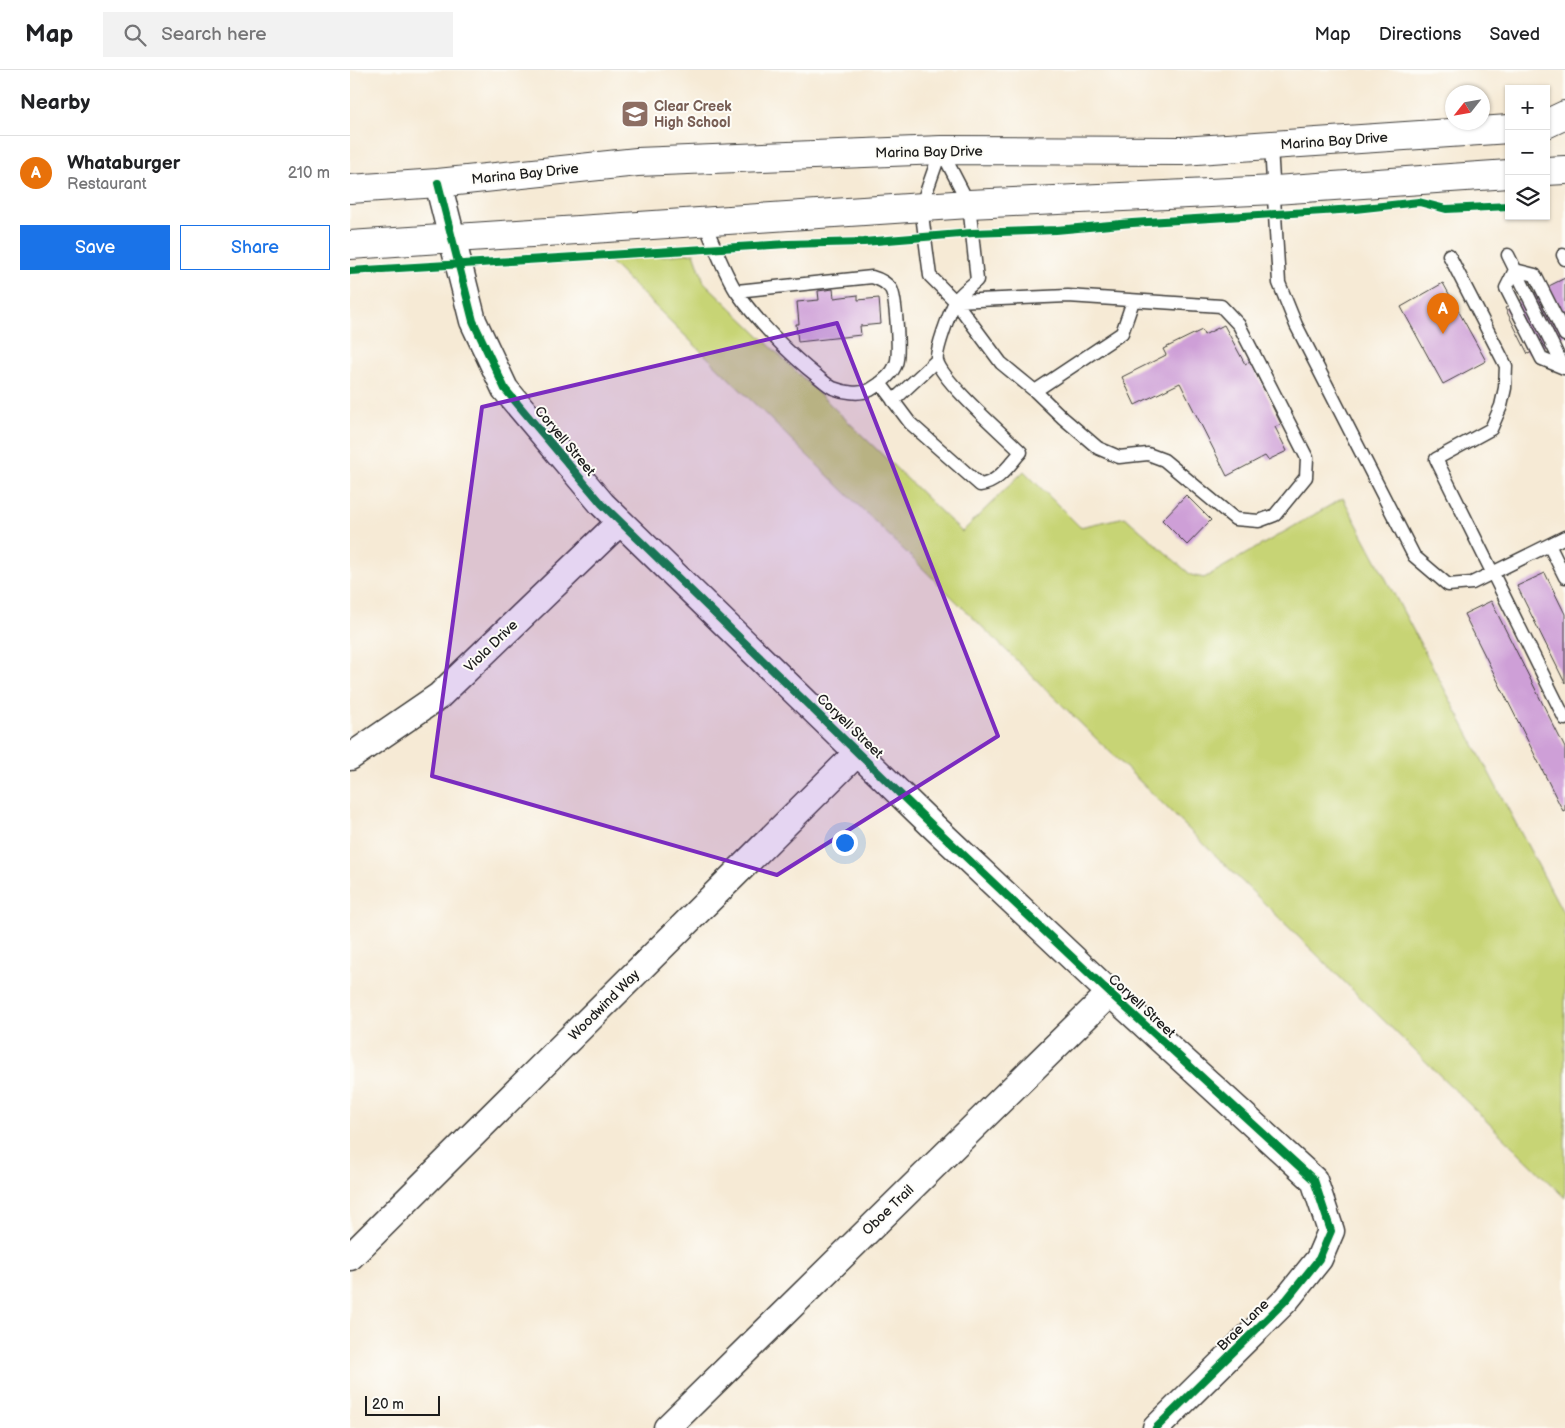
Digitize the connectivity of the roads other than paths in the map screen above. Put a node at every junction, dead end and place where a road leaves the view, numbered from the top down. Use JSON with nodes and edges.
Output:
{"nodes":[{"id":1,"x":1565,"y":115,"type":"edge"},
{"id":2,"x":1550,"y":123,"type":"edge"},
{"id":3,"x":1550,"y":125,"type":"edge"},
{"id":4,"x":1565,"y":126,"type":"edge"},
{"id":5,"x":1505,"y":129,"type":"edge"},
{"id":6,"x":1271,"y":146,"type":"junction"},
{"id":7,"x":941,"y":150,"type":"junction"},
{"id":8,"x":1565,"y":170,"type":"edge"},
{"id":9,"x":1550,"y":172,"type":"edge"},
{"id":10,"x":1505,"y":174,"type":"edge"},
{"id":11,"x":438,"y":183,"type":"junction"},
{"id":12,"x":350,"y":190,"type":"edge"},
{"id":13,"x":1275,"y":190,"type":"junction"},
{"id":14,"x":969,"y":204,"type":"junction"},
{"id":15,"x":921,"y":207,"type":"junction"},
{"id":16,"x":704,"y":222,"type":"junction"},
{"id":17,"x":452,"y":239,"type":"junction"},
{"id":18,"x":350,"y":245,"type":"edge"},
{"id":19,"x":1449,"y":255,"type":"dead end"},
{"id":20,"x":1508,"y":255,"type":"dead end"},
{"id":21,"x":1515,"y":270,"type":"junction"},
{"id":22,"x":737,"y":291,"type":"junction"},
{"id":23,"x":955,"y":301,"type":"junction"},
{"id":24,"x":1133,"y":301,"type":"junction"},
{"id":25,"x":1565,"y":335,"type":"edge"},
{"id":26,"x":937,"y":360,"type":"junction"},
{"id":27,"x":1564,"y":366,"type":"edge"},
{"id":28,"x":880,"y":383,"type":"junction"},
{"id":29,"x":1035,"y":391,"type":"junction"},
{"id":30,"x":893,"y":401,"type":"junction"},
{"id":31,"x":620,"y":522,"type":"junction"},
{"id":32,"x":1565,"y":537,"type":"edge"},
{"id":33,"x":1549,"y":545,"type":"junction"},
{"id":34,"x":1492,"y":573,"type":"junction"},
{"id":35,"x":1565,"y":576,"type":"edge"},
{"id":36,"x":1565,"y":720,"type":"edge"},
{"id":37,"x":858,"y":752,"type":"junction"},
{"id":38,"x":350,"y":757,"type":"edge"},
{"id":39,"x":1110,"y":993,"type":"junction"},
{"id":40,"x":1330,"y":1229,"type":"joint"},
{"id":41,"x":350,"y":1257,"type":"edge"},
{"id":42,"x":667,"y":1428,"type":"edge"},
{"id":43,"x":1156,"y":1428,"type":"edge"}],
"edges":[{"from":1,"to":2,"type":"main road"},
{"from":3,"to":4,"type":"main road"},
{"from":5,"to":6,"type":"main road","name":"Marina Bay Drive"},
{"from":6,"to":7,"type":"main road","name":"Marina Bay Drive"},
{"from":6,"to":13,"type":"lane"},
{"from":7,"to":11,"type":"main road","name":"Marina Bay Drive"},
{"from":7,"to":14,"type":"lane"},
{"from":7,"to":15,"type":"lane"},
{"from":8,"to":9,"type":"main road"},
{"from":10,"to":13,"type":"main road"},
{"from":11,"to":12,"type":"main road","name":"Marina Bay Drive"},
{"from":11,"to":17,"type":"street","name":"Coryell Street"},
{"from":13,"to":14,"type":"main road"},
{"from":13,"to":34,"type":"lane"},
{"from":14,"to":15,"type":"main road"},
{"from":14,"to":23,"type":"lane"},
{"from":15,"to":16,"type":"main road"},
{"from":15,"to":23,"type":"lane"},
{"from":16,"to":17,"type":"main road"},
{"from":16,"to":22,"type":"lane"},
{"from":17,"to":18,"type":"main road"},
{"from":17,"to":31,"type":"street","name":"Coryell Street"},
{"from":19,"to":34,"type":"lane"},
{"from":20,"to":21,"type":"lane"},
{"from":21,"to":25,"type":"lane"},
{"from":21,"to":27,"type":"lane"},
{"from":22,"to":28,"type":"lane"},
{"from":22,"to":28,"type":"lane"},
{"from":23,"to":24,"type":"lane"},
{"from":23,"to":26,"type":"lane"},
{"from":23,"to":29,"type":"lane"},
{"from":24,"to":29,"type":"lane"},
{"from":24,"to":29,"type":"lane"},
{"from":26,"to":30,"type":"lane"},
{"from":26,"to":30,"type":"lane"},
{"from":28,"to":30,"type":"lane"},
{"from":31,"to":37,"type":"street","name":"Coryell Street"},
{"from":31,"to":38,"type":"street","name":"Viola Drive"},
{"from":32,"to":33,"type":"lane"},
{"from":33,"to":34,"type":"lane"},
{"from":33,"to":35,"type":"lane"},
{"from":34,"to":36,"type":"lane"},
{"from":37,"to":39,"type":"street","name":"Coryell Street"},
{"from":37,"to":41,"type":"street","name":"Woodwind Way"},
{"from":39,"to":40,"type":"street","name":"Coryell Street"},
{"from":39,"to":42,"type":"street","name":"Oboe Trail"},
{"from":40,"to":43,"type":"street","name":"Brae Lane"}]}
